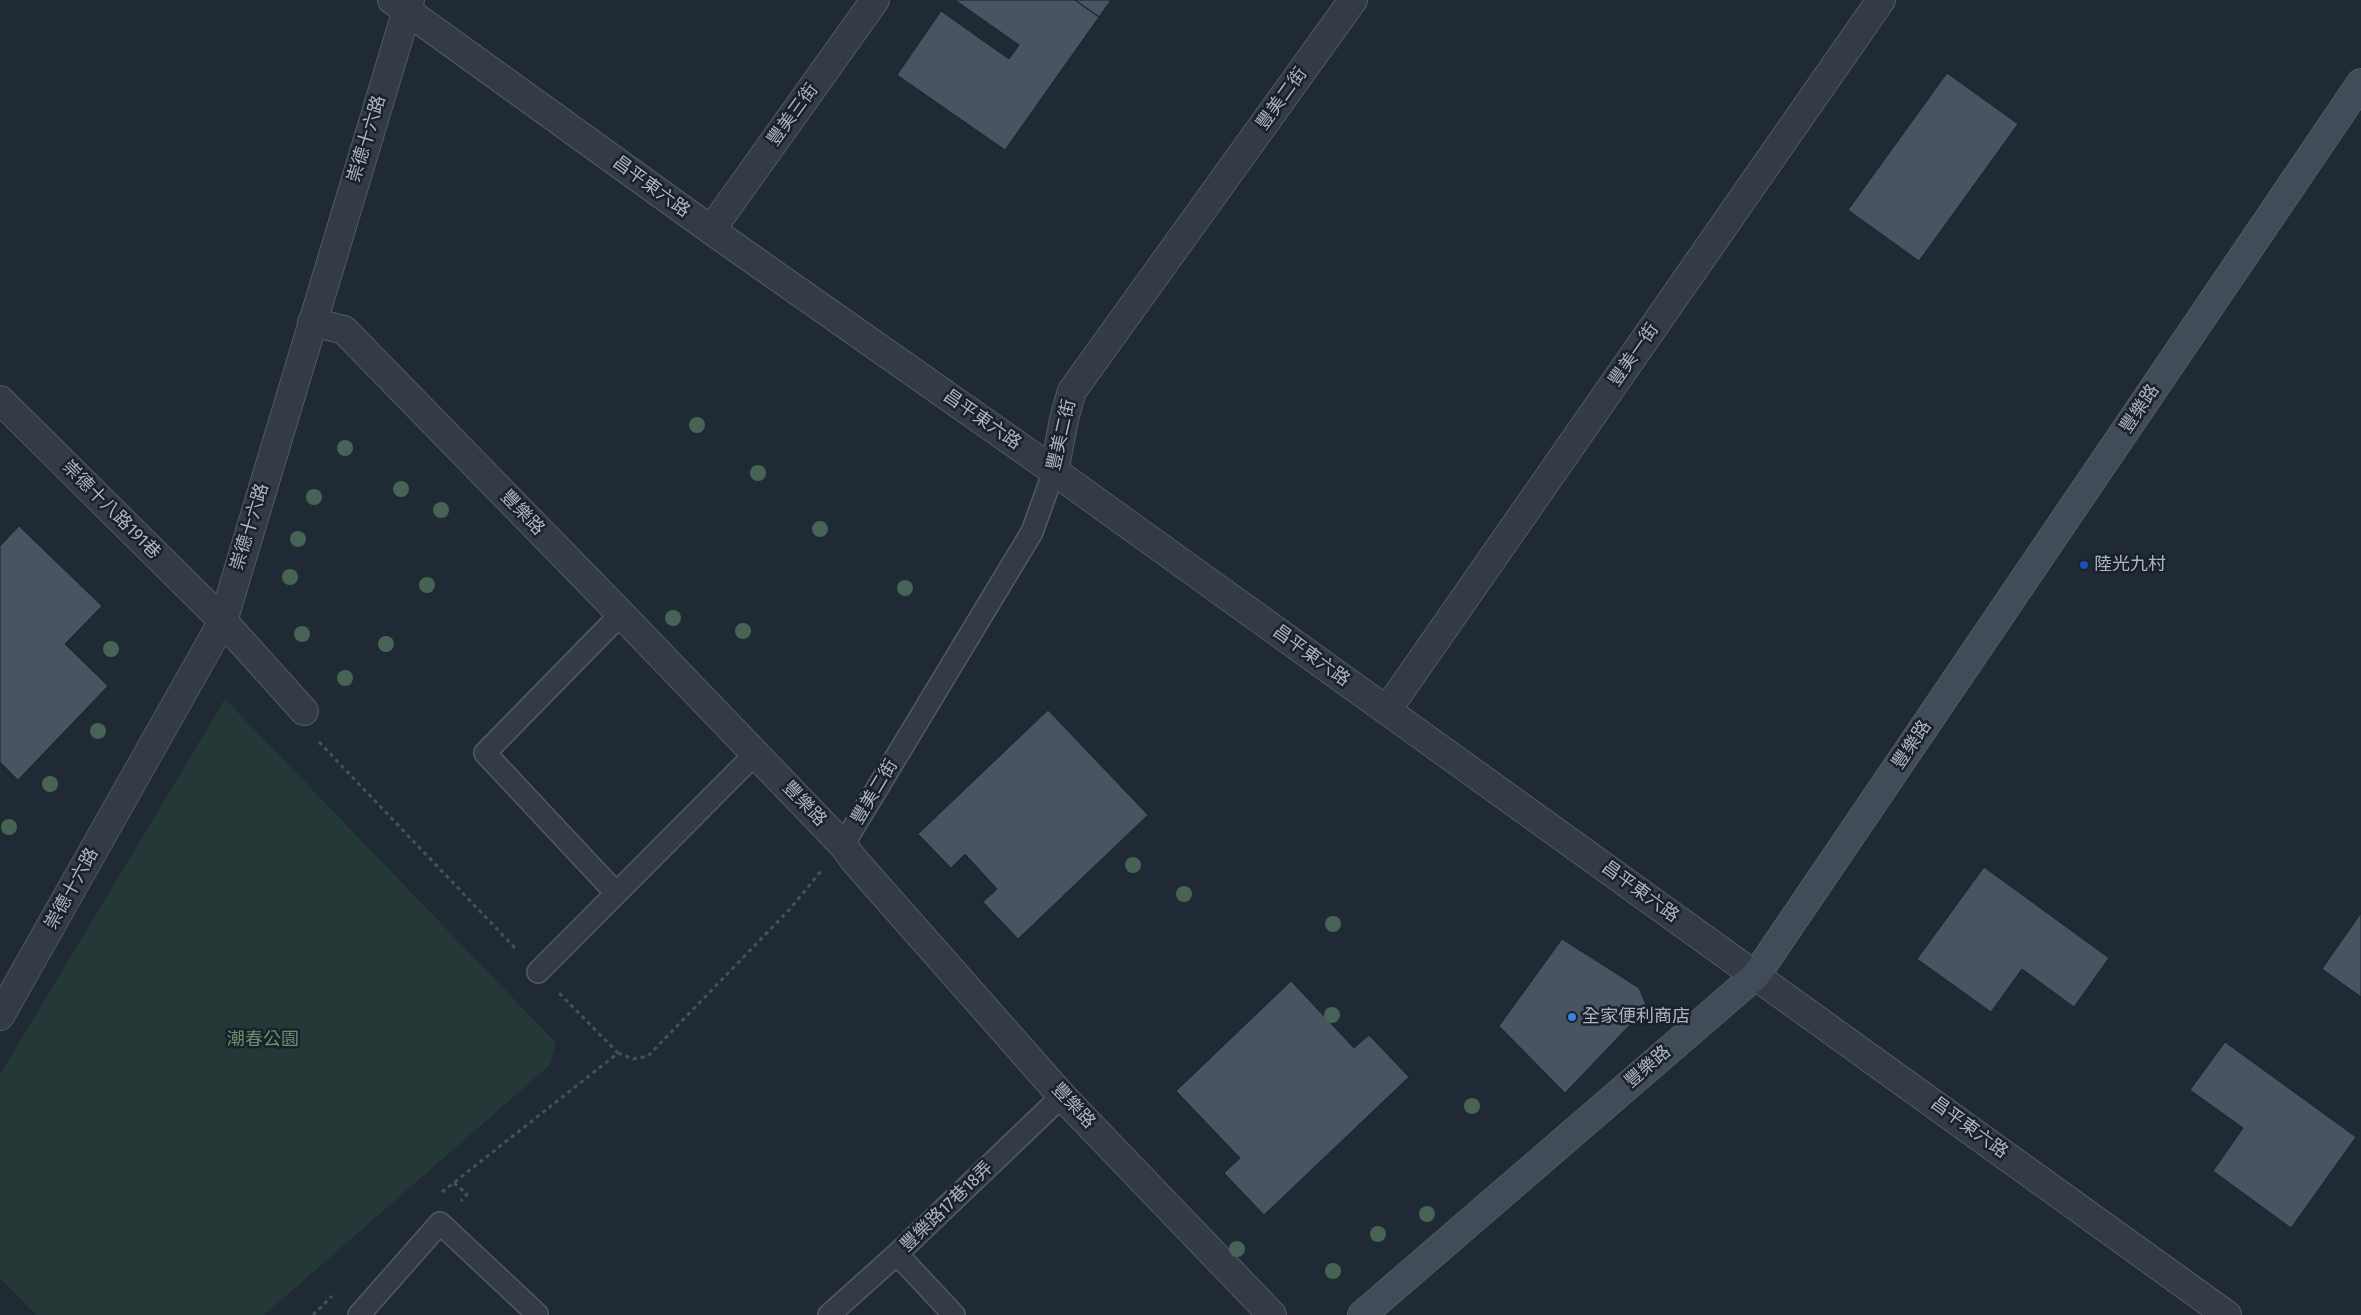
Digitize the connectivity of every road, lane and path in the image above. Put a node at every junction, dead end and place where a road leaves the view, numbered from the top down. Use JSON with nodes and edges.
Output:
{"nodes":[{"id":1,"x":875,"y":0,"type":"edge"},
{"id":2,"x":1352,"y":0,"type":"edge"},
{"id":3,"x":1881,"y":0,"type":"edge"},
{"id":4,"x":403,"y":3,"type":"edge"},
{"id":5,"x":2361,"y":83,"type":"edge"},
{"id":6,"x":711,"y":230,"type":"junction"},
{"id":7,"x":312,"y":322,"type":"junction"},
{"id":8,"x":0,"y":400,"type":"edge"},
{"id":9,"x":1054,"y":471,"type":"junction"},
{"id":10,"x":621,"y":614,"type":"junction"},
{"id":11,"x":223,"y":621,"type":"junction"},
{"id":12,"x":1387,"y":710,"type":"junction"},
{"id":13,"x":304,"y":711,"type":"joint"},
{"id":14,"x":755,"y":754,"type":"junction"},
{"id":15,"x":843,"y":845,"type":"junction"},
{"id":16,"x":616,"y":893,"type":"junction"},
{"id":17,"x":538,"y":972,"type":"junction"},
{"id":18,"x":1756,"y":975,"type":"junction"},
{"id":19,"x":0,"y":1016,"type":"edge"},
{"id":20,"x":618,"y":1053,"type":"junction"},
{"id":21,"x":1062,"y":1096,"type":"junction"},
{"id":22,"x":435,"y":1198,"type":"dead end"},
{"id":23,"x":897,"y":1254,"type":"junction"},
{"id":24,"x":333,"y":1295,"type":"dead end"},
{"id":25,"x":538,"y":1314,"type":"edge"},
{"id":26,"x":313,"y":1315,"type":"edge"},
{"id":27,"x":359,"y":1315,"type":"edge"},
{"id":28,"x":829,"y":1315,"type":"edge"},
{"id":29,"x":954,"y":1315,"type":"edge"},
{"id":30,"x":1272,"y":1315,"type":"edge"},
{"id":31,"x":1362,"y":1315,"type":"edge"},
{"id":32,"x":2228,"y":1315,"type":"edge"}],
"edges":[{"from":1,"to":6,"type":"street","name":"豐美三街"},
{"from":2,"to":9,"type":"street","name":"豐美二街"},
{"from":3,"to":12,"type":"street","name":"豐美一街"},
{"from":4,"to":6,"type":"street","name":"昌平東六路"},
{"from":4,"to":7,"type":"street","name":"崇德十六路"},
{"from":5,"to":18,"type":"street","name":"豐樂路"},
{"from":6,"to":9,"type":"street","name":"昌平東六路"},
{"from":7,"to":10,"type":"street","name":"豐樂路"},
{"from":7,"to":11,"type":"street","name":"崇德十六路"},
{"from":8,"to":11,"type":"street","name":"崇德十八路191巷"},
{"from":9,"to":12,"type":"street","name":"昌平東六路"},
{"from":9,"to":15,"type":"lane","name":"豐美二街"},
{"from":10,"to":14,"type":"street","name":"豐樂路"},
{"from":10,"to":16,"type":"lane"},
{"from":11,"to":13,"type":"street","name":"崇德十八路191巷"},
{"from":11,"to":19,"type":"street","name":"崇德十六路"},
{"from":12,"to":18,"type":"street","name":"昌平東六路"},
{"from":13,"to":17,"type":"path"},
{"from":14,"to":15,"type":"street","name":"豐樂路"},
{"from":14,"to":16,"type":"lane"},
{"from":15,"to":20,"type":"path"},
{"from":15,"to":21,"type":"street","name":"豐樂路"},
{"from":16,"to":17,"type":"lane"},
{"from":17,"to":20,"type":"path"},
{"from":18,"to":31,"type":"street","name":"豐樂路"},
{"from":18,"to":32,"type":"street","name":"昌平東六路"},
{"from":20,"to":22,"type":"path"},
{"from":21,"to":23,"type":"lane","name":"豐樂路17巷18弄"},
{"from":21,"to":30,"type":"street","name":"豐樂路"},
{"from":23,"to":28,"type":"lane","name":"豐樂路17巷18弄"},
{"from":23,"to":29,"type":"lane"},
{"from":24,"to":26,"type":"path"},
{"from":25,"to":27,"type":"lane"}]}
